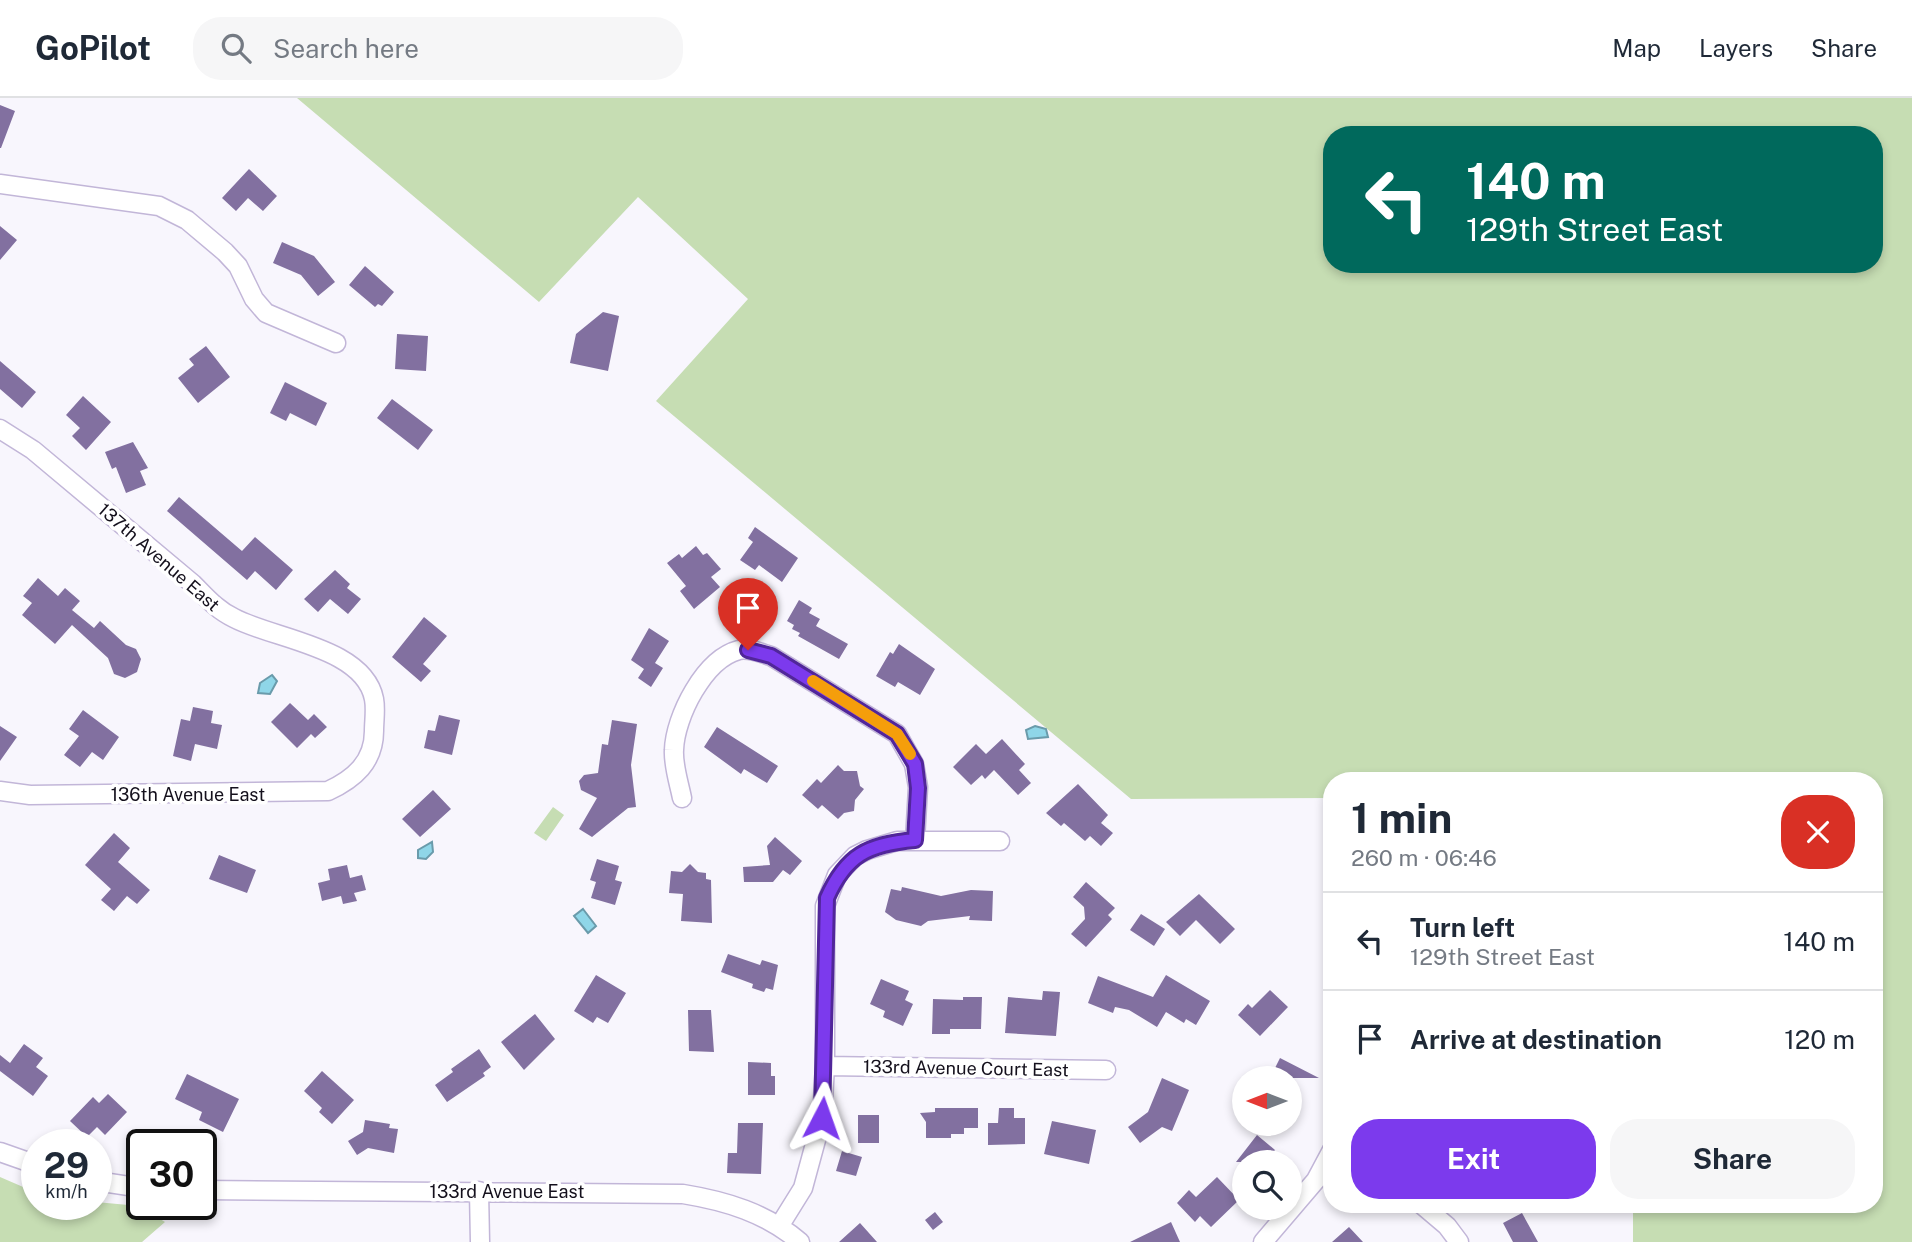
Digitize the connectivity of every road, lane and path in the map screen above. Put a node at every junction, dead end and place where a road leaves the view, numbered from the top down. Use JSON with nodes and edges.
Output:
{"nodes":[{"id":1,"x":0,"y":184,"type":"edge"},
{"id":2,"x":336,"y":343,"type":"dead end"},
{"id":3,"x":0,"y":429,"type":"edge"},
{"id":4,"x":365,"y":763,"type":"joint"},
{"id":5,"x":0,"y":791,"type":"edge"},
{"id":6,"x":682,"y":798,"type":"dead end"},
{"id":7,"x":915,"y":840,"type":"junction"},
{"id":8,"x":1000,"y":841,"type":"dead end"},
{"id":9,"x":825,"y":1066,"type":"junction"},
{"id":10,"x":1106,"y":1070,"type":"dead end"},
{"id":11,"x":0,"y":1152,"type":"edge"},
{"id":12,"x":21,"y":1159,"type":"edge"},
{"id":13,"x":1323,"y":1168,"type":"edge"},
{"id":14,"x":217,"y":1190,"type":"edge"},
{"id":15,"x":480,"y":1191,"type":"junction"},
{"id":16,"x":1432,"y":1213,"type":"edge"},
{"id":17,"x":780,"y":1225,"type":"junction"},
{"id":18,"x":480,"y":1242,"type":"edge"},
{"id":19,"x":800,"y":1242,"type":"edge"},
{"id":20,"x":1263,"y":1242,"type":"edge"},
{"id":21,"x":1458,"y":1242,"type":"edge"}],
"edges":[{"from":1,"to":2,"type":"street"},
{"from":3,"to":4,"type":"street","name":"137th Avenue East"},
{"from":4,"to":5,"type":"street","name":"136th Avenue East"},
{"from":6,"to":7,"type":"street"},
{"from":7,"to":8,"type":"street"},
{"from":7,"to":9,"type":"street"},
{"from":9,"to":10,"type":"street","name":"133rd Avenue Court East"},
{"from":9,"to":17,"type":"street"},
{"from":11,"to":12,"type":"street"},
{"from":13,"to":20,"type":"street"},
{"from":14,"to":15,"type":"street","name":"133rd Avenue East"},
{"from":15,"to":17,"type":"street","name":"133rd Avenue East"},
{"from":15,"to":18,"type":"street"},
{"from":16,"to":21,"type":"street"},
{"from":17,"to":19,"type":"street","name":"133rd Avenue East"}]}
